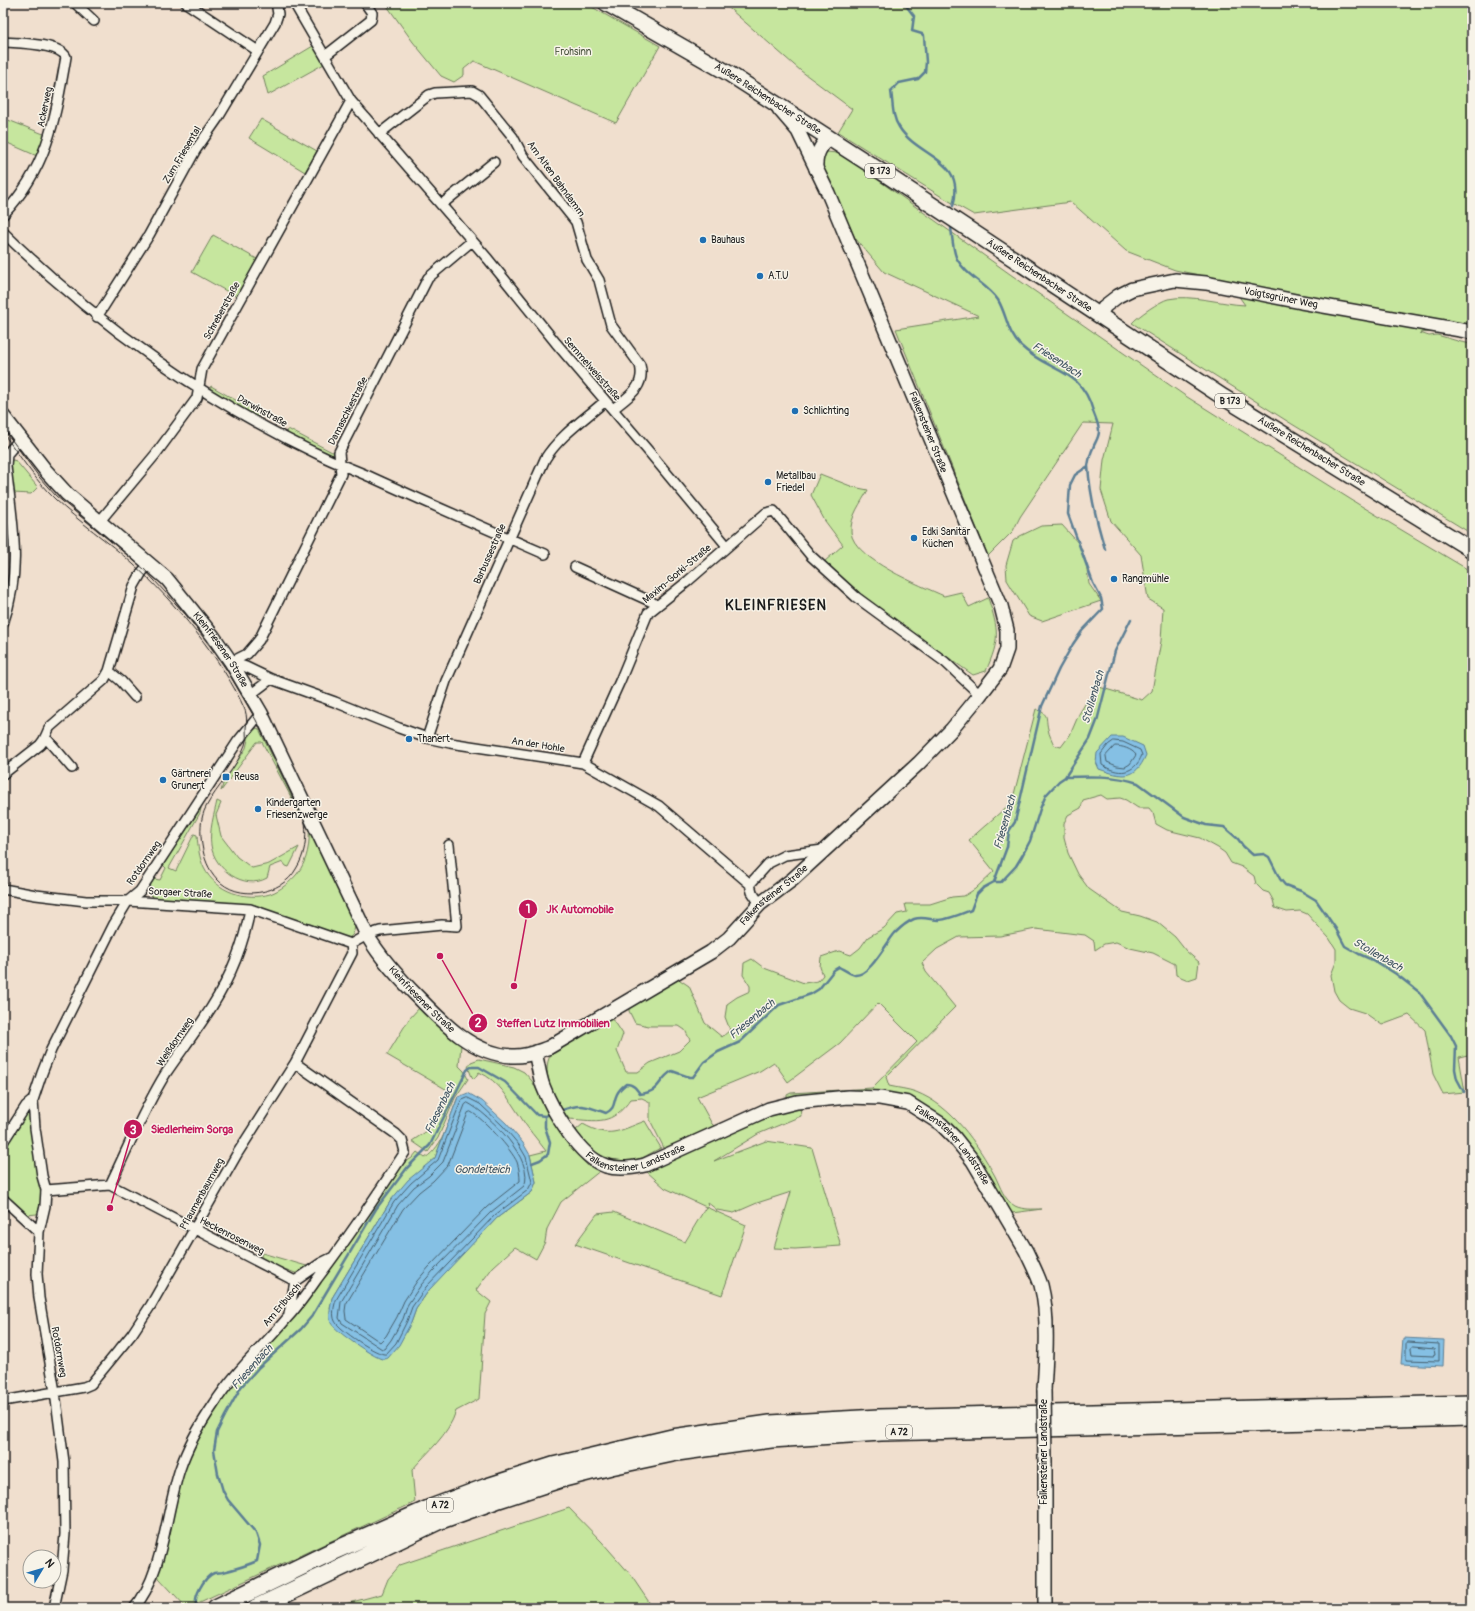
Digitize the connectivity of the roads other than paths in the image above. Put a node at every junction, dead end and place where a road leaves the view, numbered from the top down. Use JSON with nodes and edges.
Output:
{"nodes":[{"id":1,"x":75,"y":3,"type":"edge"},
{"id":2,"x":186,"y":3,"type":"edge"},
{"id":3,"x":294,"y":3,"type":"edge"},
{"id":4,"x":366,"y":3,"type":"edge"},
{"id":5,"x":606,"y":3,"type":"edge"},
{"id":6,"x":276,"y":5,"type":"edge"},
{"id":7,"x":94,"y":21,"type":"dead end"},
{"id":8,"x":3,"y":42,"type":"edge"},
{"id":9,"x":258,"y":51,"type":"junction"},
{"id":10,"x":325,"y":56,"type":"junction"},
{"id":11,"x":350,"y":101,"type":"junction"},
{"id":12,"x":774,"y":103,"type":"junction"},
{"id":13,"x":822,"y":133,"type":"junction"},
{"id":14,"x":379,"y":134,"type":"junction"},
{"id":15,"x":806,"y":149,"type":"junction"},
{"id":16,"x":494,"y":162,"type":"dead end"},
{"id":17,"x":816,"y":169,"type":"junction"},
{"id":18,"x":441,"y":205,"type":"junction"},
{"id":19,"x":3,"y":215,"type":"edge"},
{"id":20,"x":3,"y":232,"type":"edge"},
{"id":21,"x":472,"y":241,"type":"junction"},
{"id":22,"x":1098,"y":316,"type":"junction"},
{"id":23,"x":97,"y":317,"type":"junction"},
{"id":24,"x":1472,"y":332,"type":"edge"},
{"id":25,"x":199,"y":387,"type":"junction"},
{"id":26,"x":605,"y":401,"type":"junction"},
{"id":27,"x":613,"y":409,"type":"junction"},
{"id":28,"x":3,"y":416,"type":"edge"},
{"id":29,"x":20,"y":440,"type":"junction"},
{"id":30,"x":339,"y":463,"type":"junction"},
{"id":31,"x":100,"y":521,"type":"junction"},
{"id":32,"x":509,"y":539,"type":"junction"},
{"id":33,"x":727,"y":546,"type":"junction"},
{"id":34,"x":1472,"y":550,"type":"edge"},
{"id":35,"x":545,"y":554,"type":"dead end"},
{"id":36,"x":150,"y":563,"type":"junction"},
{"id":37,"x":575,"y":567,"type":"dead end"},
{"id":38,"x":655,"y":606,"type":"junction"},
{"id":39,"x":3,"y":624,"type":"edge"},
{"id":40,"x":231,"y":662,"type":"junction"},
{"id":41,"x":109,"y":671,"type":"junction"},
{"id":42,"x":271,"y":678,"type":"junction"},
{"id":43,"x":250,"y":695,"type":"junction"},
{"id":44,"x":980,"y":695,"type":"junction"},
{"id":45,"x":135,"y":697,"type":"dead end"},
{"id":46,"x":261,"y":713,"type":"junction"},
{"id":47,"x":46,"y":738,"type":"junction"},
{"id":48,"x":427,"y":738,"type":"junction"},
{"id":49,"x":583,"y":763,"type":"junction"},
{"id":50,"x":72,"y":768,"type":"dead end"},
{"id":51,"x":3,"y":774,"type":"edge"},
{"id":52,"x":449,"y":845,"type":"dead end"},
{"id":53,"x":823,"y":850,"type":"junction"},
{"id":54,"x":750,"y":884,"type":"junction"},
{"id":55,"x":3,"y":889,"type":"edge"},
{"id":56,"x":128,"y":900,"type":"junction"},
{"id":57,"x":760,"y":904,"type":"junction"},
{"id":58,"x":250,"y":909,"type":"junction"},
{"id":59,"x":367,"y":935,"type":"junction"},
{"id":60,"x":351,"y":944,"type":"junction"},
{"id":61,"x":536,"y":1053,"type":"junction"},
{"id":62,"x":295,"y":1063,"type":"junction"},
{"id":63,"x":33,"y":1100,"type":"junction"},
{"id":64,"x":3,"y":1142,"type":"edge"},
{"id":65,"x":110,"y":1185,"type":"junction"},
{"id":66,"x":46,"y":1190,"type":"junction"},
{"id":67,"x":3,"y":1199,"type":"edge"},
{"id":68,"x":195,"y":1230,"type":"junction"},
{"id":69,"x":39,"y":1232,"type":"junction"},
{"id":70,"x":334,"y":1257,"type":"junction"},
{"id":71,"x":295,"y":1281,"type":"junction"},
{"id":72,"x":289,"y":1317,"type":"junction"},
{"id":73,"x":55,"y":1392,"type":"junction"},
{"id":74,"x":3,"y":1401,"type":"edge"},
{"id":75,"x":1472,"y":1404,"type":"edge"},
{"id":76,"x":1472,"y":1417,"type":"edge"},
{"id":77,"x":54,"y":1608,"type":"edge"},
{"id":78,"x":134,"y":1608,"type":"edge"},
{"id":79,"x":216,"y":1608,"type":"edge"},
{"id":80,"x":256,"y":1608,"type":"edge"},
{"id":81,"x":1044,"y":1608,"type":"edge"}],
"edges":[{"from":1,"to":7,"type":"street"},
{"from":2,"to":9,"type":"street"},
{"from":3,"to":10,"type":"street","name":"Semmelweisstraße"},
{"from":4,"to":10,"type":"street"},
{"from":5,"to":12,"type":"main road","name":"Äußere Reichenbacher Straße","number":"B 173"},
{"from":6,"to":9,"type":"street","name":"Zum Friesental"},
{"from":8,"to":19,"type":"street","name":"Ackerweg"},
{"from":9,"to":23,"type":"street","name":"Zum Friesental"},
{"from":10,"to":11,"type":"street","name":"Semmelweisstraße"},
{"from":11,"to":14,"type":"street","name":"Semmelweisstraße"},
{"from":11,"to":25,"type":"street","name":"Schreberstraße"},
{"from":12,"to":13,"type":"main road","name":"Äußere Reichenbacher Straße","number":"B 173"},
{"from":12,"to":15,"type":"main road","name":"Falkensteiner Straße"},
{"from":13,"to":15,"type":"main road"},
{"from":13,"to":17,"type":"main road"},
{"from":13,"to":22,"type":"main road","name":"Äußere Reichenbacher Straße","number":"B 173"},
{"from":14,"to":18,"type":"street","name":"Semmelweisstraße"},
{"from":14,"to":27,"type":"street","name":"Am Alten Bahndamm"},
{"from":15,"to":17,"type":"main road","name":"Falkensteiner Straße"},
{"from":16,"to":18,"type":"street"},
{"from":17,"to":44,"type":"main road","name":"Falkensteiner Straße"},
{"from":18,"to":21,"type":"street","name":"Semmelweisstraße"},
{"from":20,"to":23,"type":"street","name":"Darwinstraße"},
{"from":21,"to":26,"type":"street","name":"Semmelweisstraße"},
{"from":21,"to":30,"type":"street","name":"Damaschkestraße"},
{"from":22,"to":24,"type":"main road","name":"Voigtsgrüner Weg"},
{"from":22,"to":34,"type":"main road","name":"Äußere Reichenbacher Straße","number":"B 173"},
{"from":23,"to":25,"type":"street","name":"Darwinstraße"},
{"from":25,"to":30,"type":"street","name":"Darwinstraße"},
{"from":25,"to":31,"type":"street","name":"Schreberstraße"},
{"from":26,"to":27,"type":"street","name":"Semmelweisstraße"},
{"from":26,"to":32,"type":"street","name":"Barbussestraße"},
{"from":27,"to":33,"type":"street","name":"Semmelweisstraße"},
{"from":28,"to":29,"type":"main road","name":"Kleinfriesener Straße"},
{"from":29,"to":31,"type":"main road","name":"Kleinfriesener Straße"},
{"from":29,"to":39,"type":"street"},
{"from":30,"to":32,"type":"street","name":"Darwinstraße"},
{"from":30,"to":40,"type":"street","name":"Damaschkestraße"},
{"from":31,"to":36,"type":"main road","name":"Kleinfriesener Straße"},
{"from":32,"to":35,"type":"street","name":"Darwinstraße"},
{"from":32,"to":48,"type":"street","name":"Barbussestraße"},
{"from":33,"to":38,"type":"street","name":"Maxim-Gorki-Straße"},
{"from":33,"to":44,"type":"street","name":"Maxim-Gorki-Straße"},
{"from":36,"to":40,"type":"main road","name":"Kleinfriesener Straße"},
{"from":36,"to":41,"type":"street"},
{"from":37,"to":38,"type":"street"},
{"from":38,"to":49,"type":"street","name":"Maxim-Gorki-Straße"},
{"from":40,"to":42,"type":"street","name":"An der Hohle"},
{"from":40,"to":43,"type":"main road","name":"Kleinfriesener Straße"},
{"from":41,"to":45,"type":"street"},
{"from":41,"to":47,"type":"street"},
{"from":42,"to":43,"type":"street"},
{"from":42,"to":48,"type":"street","name":"An der Hohle"},
{"from":43,"to":46,"type":"main road","name":"Kleinfriesener Straße"},
{"from":44,"to":53,"type":"main road","name":"Falkensteiner Straße"},
{"from":46,"to":56,"type":"street","name":"Rotdornweg"},
{"from":46,"to":59,"type":"main road","name":"Kleinfriesener Straße"},
{"from":47,"to":50,"type":"street"},
{"from":47,"to":51,"type":"street"},
{"from":48,"to":49,"type":"street","name":"An der Hohle"},
{"from":49,"to":54,"type":"street","name":"An der Hohle"},
{"from":52,"to":59,"type":"street"},
{"from":53,"to":54,"type":"street"},
{"from":53,"to":57,"type":"main road","name":"Falkensteiner Straße"},
{"from":54,"to":57,"type":"street","name":"An der Hohle"},
{"from":55,"to":56,"type":"street","name":"Sorgaer Straße"},
{"from":56,"to":58,"type":"street","name":"Sorgaer Straße"},
{"from":56,"to":63,"type":"street","name":"Rotdornweg"},
{"from":57,"to":61,"type":"main road","name":"Falkensteiner Straße"},
{"from":58,"to":60,"type":"street","name":"Sorgaer Straße"},
{"from":58,"to":65,"type":"street","name":"Weißdornweg"},
{"from":59,"to":60,"type":"street"},
{"from":59,"to":61,"type":"main road","name":"Kleinfriesener Straße"},
{"from":60,"to":62,"type":"street","name":"Pflaumenbaumweg"},
{"from":61,"to":81,"type":"main road","name":"Falkensteiner Landstraße","bridge":true},
{"from":62,"to":68,"type":"street","name":"Pflaumenbaumweg"},
{"from":62,"to":70,"type":"street","name":"Am Erlbusch"},
{"from":63,"to":64,"type":"street","name":"Rotdornweg"},
{"from":63,"to":66,"type":"street","name":"Rotdornweg"},
{"from":65,"to":66,"type":"street"},
{"from":65,"to":68,"type":"street","name":"Heckenrosenweg"},
{"from":66,"to":69,"type":"street","name":"Rotdornweg"},
{"from":67,"to":69,"type":"street"},
{"from":68,"to":71,"type":"street","name":"Heckenrosenweg"},
{"from":68,"to":73,"type":"street","name":"Pflaumenbaumweg"},
{"from":69,"to":73,"type":"street","name":"Rotdornweg"},
{"from":70,"to":71,"type":"street"},
{"from":70,"to":72,"type":"street","name":"Am Erlbusch"},
{"from":71,"to":72,"type":"street"},
{"from":72,"to":78,"type":"street","name":"Am Erlbusch"},
{"from":73,"to":74,"type":"street","name":"Pflaumenbaumweg"},
{"from":73,"to":77,"type":"street","name":"Rotdornweg"},
{"from":75,"to":79,"type":"highway","number":"A 72"},
{"from":76,"to":80,"type":"highway","number":"A 72"}]}
